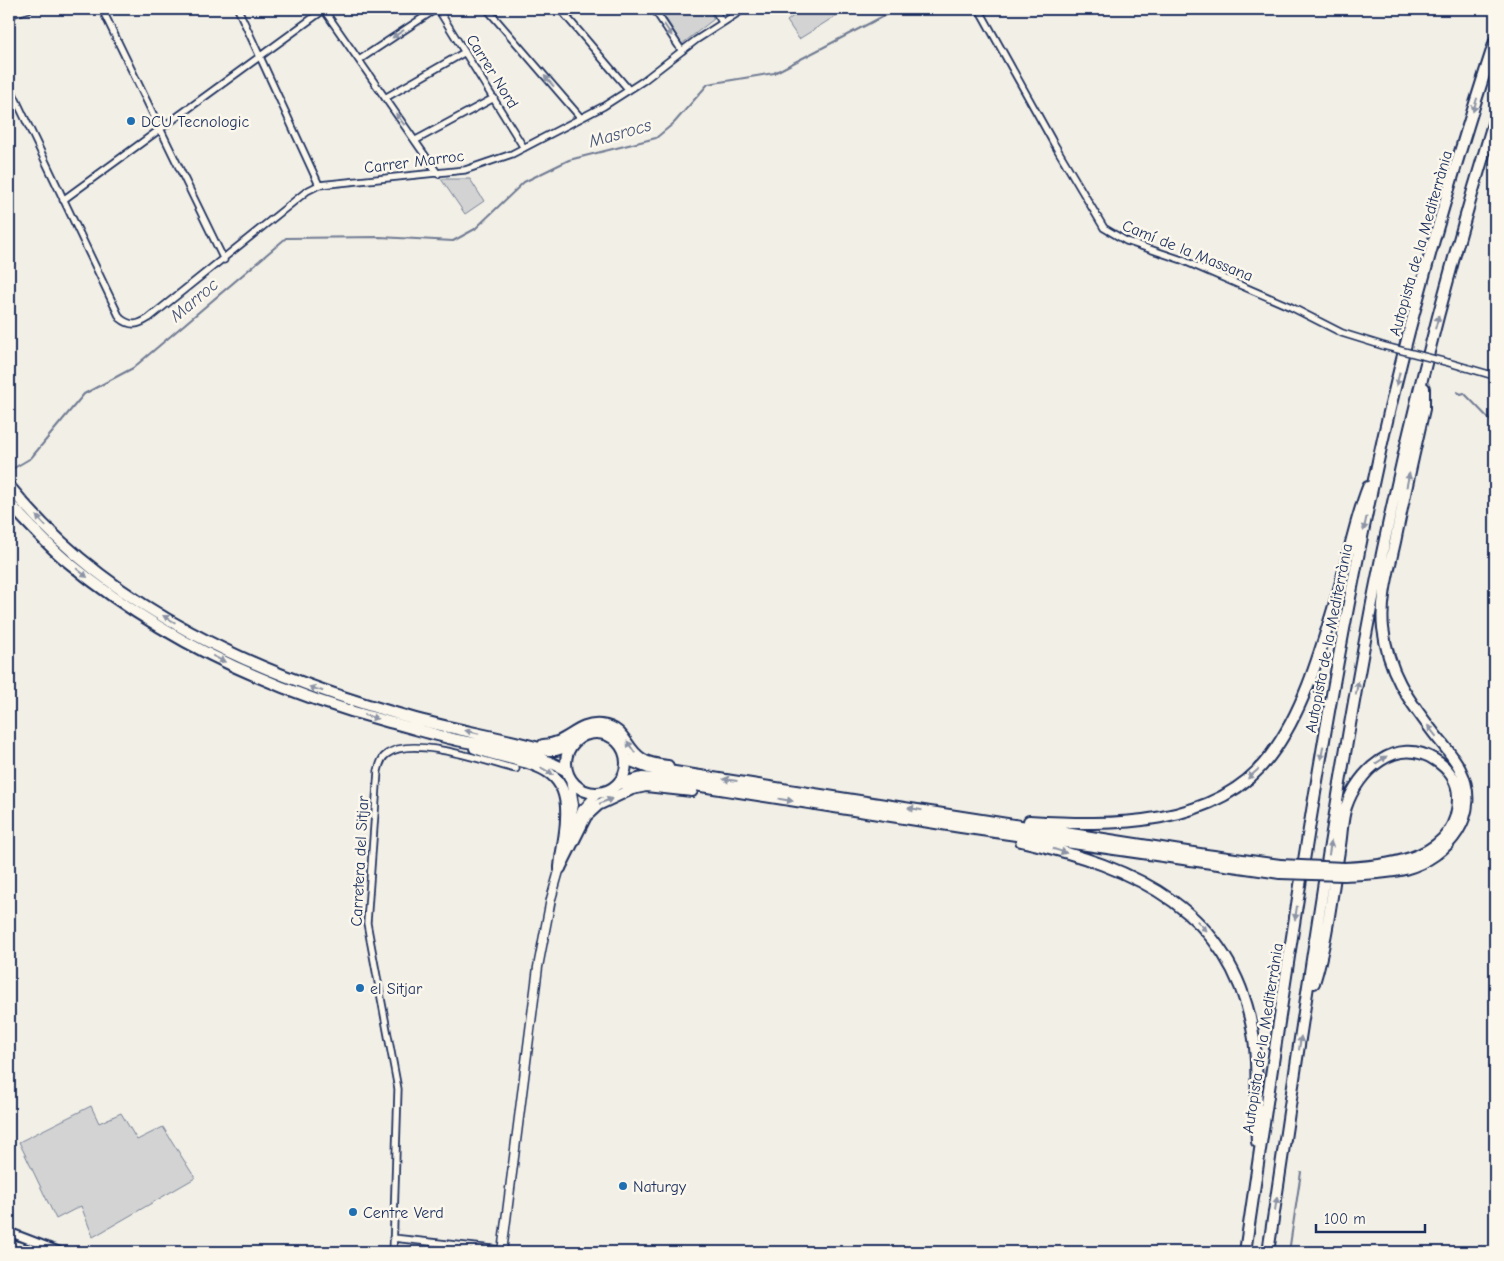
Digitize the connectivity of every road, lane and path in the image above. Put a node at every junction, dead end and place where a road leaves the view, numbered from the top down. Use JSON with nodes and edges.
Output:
{"nodes":[{"id":1,"x":29,"y":9,"type":"edge"},
{"id":2,"x":102,"y":9,"type":"edge"},
{"id":3,"x":238,"y":9,"type":"edge"},
{"id":4,"x":324,"y":9,"type":"edge"},
{"id":5,"x":437,"y":9,"type":"edge"},
{"id":6,"x":487,"y":9,"type":"edge"},
{"id":7,"x":560,"y":9,"type":"edge"},
{"id":8,"x":579,"y":9,"type":"edge"},
{"id":9,"x":654,"y":9,"type":"edge"},
{"id":10,"x":714,"y":9,"type":"edge"},
{"id":11,"x":744,"y":9,"type":"edge"},
{"id":12,"x":979,"y":9,"type":"edge"},
{"id":13,"x":9,"y":15,"type":"edge"},
{"id":14,"x":566,"y":16,"type":"junction"},
{"id":15,"x":722,"y":22,"type":"junction"},
{"id":16,"x":1495,"y":42,"type":"edge"},
{"id":17,"x":682,"y":51,"type":"junction"},
{"id":18,"x":465,"y":52,"type":"junction"},
{"id":19,"x":259,"y":56,"type":"junction"},
{"id":20,"x":359,"y":60,"type":"junction"},
{"id":21,"x":9,"y":85,"type":"edge"},
{"id":22,"x":629,"y":90,"type":"junction"},
{"id":23,"x":385,"y":98,"type":"junction"},
{"id":24,"x":494,"y":98,"type":"junction"},
{"id":25,"x":581,"y":118,"type":"junction"},
{"id":26,"x":1495,"y":118,"type":"edge"},
{"id":27,"x":160,"y":129,"type":"junction"},
{"id":28,"x":416,"y":140,"type":"junction"},
{"id":29,"x":524,"y":148,"type":"junction"},
{"id":30,"x":438,"y":174,"type":"junction"},
{"id":31,"x":319,"y":185,"type":"junction"},
{"id":32,"x":63,"y":200,"type":"junction"},
{"id":33,"x":224,"y":260,"type":"junction"},
{"id":34,"x":1425,"y":369,"type":"junction"},
{"id":35,"x":1495,"y":376,"type":"edge"},
{"id":36,"x":1379,"y":460,"type":"junction"},
{"id":37,"x":11,"y":488,"type":"edge"},
{"id":38,"x":9,"y":503,"type":"edge"},
{"id":39,"x":451,"y":739,"type":"junction"},
{"id":40,"x":520,"y":743,"type":"junction"},
{"id":41,"x":572,"y":745,"type":"junction"},
{"id":42,"x":626,"y":759,"type":"junction"},
{"id":43,"x":516,"y":769,"type":"dead end"},
{"id":44,"x":689,"y":774,"type":"junction"},
{"id":45,"x":569,"y":775,"type":"junction"},
{"id":46,"x":618,"y":784,"type":"junction"},
{"id":47,"x":738,"y":792,"type":"junction"},
{"id":48,"x":598,"y":793,"type":"junction"},
{"id":49,"x":963,"y":816,"type":"junction"},
{"id":50,"x":961,"y":827,"type":"junction"},
{"id":51,"x":560,"y":868,"type":"junction"},
{"id":52,"x":1280,"y":869,"type":"junction"},
{"id":53,"x":1344,"y":871,"type":"junction"},
{"id":54,"x":1303,"y":1017,"type":"junction"},
{"id":55,"x":9,"y":1232,"type":"edge"},
{"id":56,"x":393,"y":1238,"type":"junction"},
{"id":57,"x":9,"y":1243,"type":"edge"},
{"id":58,"x":502,"y":1251,"type":"edge"},
{"id":59,"x":39,"y":1252,"type":"edge"},
{"id":60,"x":61,"y":1252,"type":"edge"},
{"id":61,"x":393,"y":1252,"type":"edge"},
{"id":62,"x":1245,"y":1252,"type":"edge"},
{"id":63,"x":1268,"y":1252,"type":"edge"}],
"edges":[{"from":1,"to":13,"type":"street"},
{"from":2,"to":27,"type":"street"},
{"from":3,"to":19,"type":"street"},
{"from":4,"to":19,"type":"street"},
{"from":4,"to":20,"type":"street"},
{"from":5,"to":18,"type":"street","name":"Carrer Nord"},
{"from":5,"to":20,"type":"street","one_way":true},
{"from":25,"to":6,"type":"street","one_way":true},
{"from":7,"to":14,"type":"street"},
{"from":8,"to":14,"type":"street"},
{"from":9,"to":17,"type":"street","one_way":true},
{"from":10,"to":15,"type":"street"},
{"from":11,"to":15,"type":"street","name":"Carrer Marroc"},
{"from":12,"to":35,"type":"street","name":"Camí de la Massana","bridge":true},
{"from":14,"to":22,"type":"street"},
{"from":15,"to":17,"type":"street","name":"Carrer Marroc"},
{"from":16,"to":36,"type":"highway","name":"Autopista de la Mediterrània","one_way":true},
{"from":17,"to":22,"type":"street","name":"Carrer Marroc"},
{"from":18,"to":23,"type":"street"},
{"from":18,"to":24,"type":"street","name":"Carrer Nord"},
{"from":19,"to":27,"type":"street"},
{"from":19,"to":31,"type":"street"},
{"from":20,"to":23,"type":"street"},
{"from":21,"to":32,"type":"street"},
{"from":22,"to":25,"type":"street","name":"Carrer Marroc"},
{"from":28,"to":23,"type":"street","one_way":true},
{"from":24,"to":28,"type":"street"},
{"from":24,"to":29,"type":"street","name":"Carrer Nord"},
{"from":25,"to":29,"type":"street","name":"Carrer Marroc"},
{"from":34,"to":26,"type":"highway","one_way":true},
{"from":27,"to":32,"type":"street"},
{"from":27,"to":33,"type":"street"},
{"from":28,"to":30,"type":"street"},
{"from":29,"to":30,"type":"street","name":"Carrer Marroc"},
{"from":30,"to":31,"type":"street","name":"Carrer Marroc"},
{"from":31,"to":33,"type":"street","name":"Carrer Marroc"},
{"from":32,"to":33,"type":"street","name":"Carrer Marroc"},
{"from":53,"to":34,"type":"highway","one_way":true},
{"from":54,"to":34,"type":"highway","one_way":true},
{"from":36,"to":49,"type":"highway","one_way":true},
{"from":36,"to":62,"type":"highway","name":"Autopista de la Mediterrània","one_way":true},
{"from":40,"to":37,"type":"highway","one_way":true},
{"from":38,"to":39,"type":"highway","one_way":true},
{"from":39,"to":45,"type":"highway"},
{"from":39,"to":51,"type":"highway","one_way":true},
{"from":40,"to":41,"type":"highway"},
{"from":44,"to":40,"type":"highway","one_way":true},
{"from":41,"to":42,"type":"highway"},
{"from":41,"to":45,"type":"highway"},
{"from":42,"to":44,"type":"highway"},
{"from":42,"to":46,"type":"highway"},
{"from":43,"to":56,"type":"street","name":"Carretera del Sitjar"},
{"from":49,"to":44,"type":"highway","one_way":true},
{"from":45,"to":48,"type":"highway"},
{"from":45,"to":51,"type":"main road"},
{"from":46,"to":47,"type":"highway"},
{"from":46,"to":48,"type":"highway"},
{"from":47,"to":50,"type":"highway","one_way":true},
{"from":51,"to":47,"type":"highway","one_way":true},
{"from":48,"to":51,"type":"main road"},
{"from":49,"to":52,"type":"highway"},
{"from":50,"to":52,"type":"highway"},
{"from":50,"to":62,"type":"highway","one_way":true},
{"from":51,"to":58,"type":"main road"},
{"from":52,"to":53,"type":"highway","bridge":true},
{"from":54,"to":53,"type":"highway","one_way":true},
{"from":63,"to":54,"type":"highway","one_way":true},
{"from":55,"to":60,"type":"street"},
{"from":56,"to":58,"type":"street"},
{"from":56,"to":61,"type":"street","name":"Carretera del Sitjar"},
{"from":57,"to":59,"type":"street"}]}
